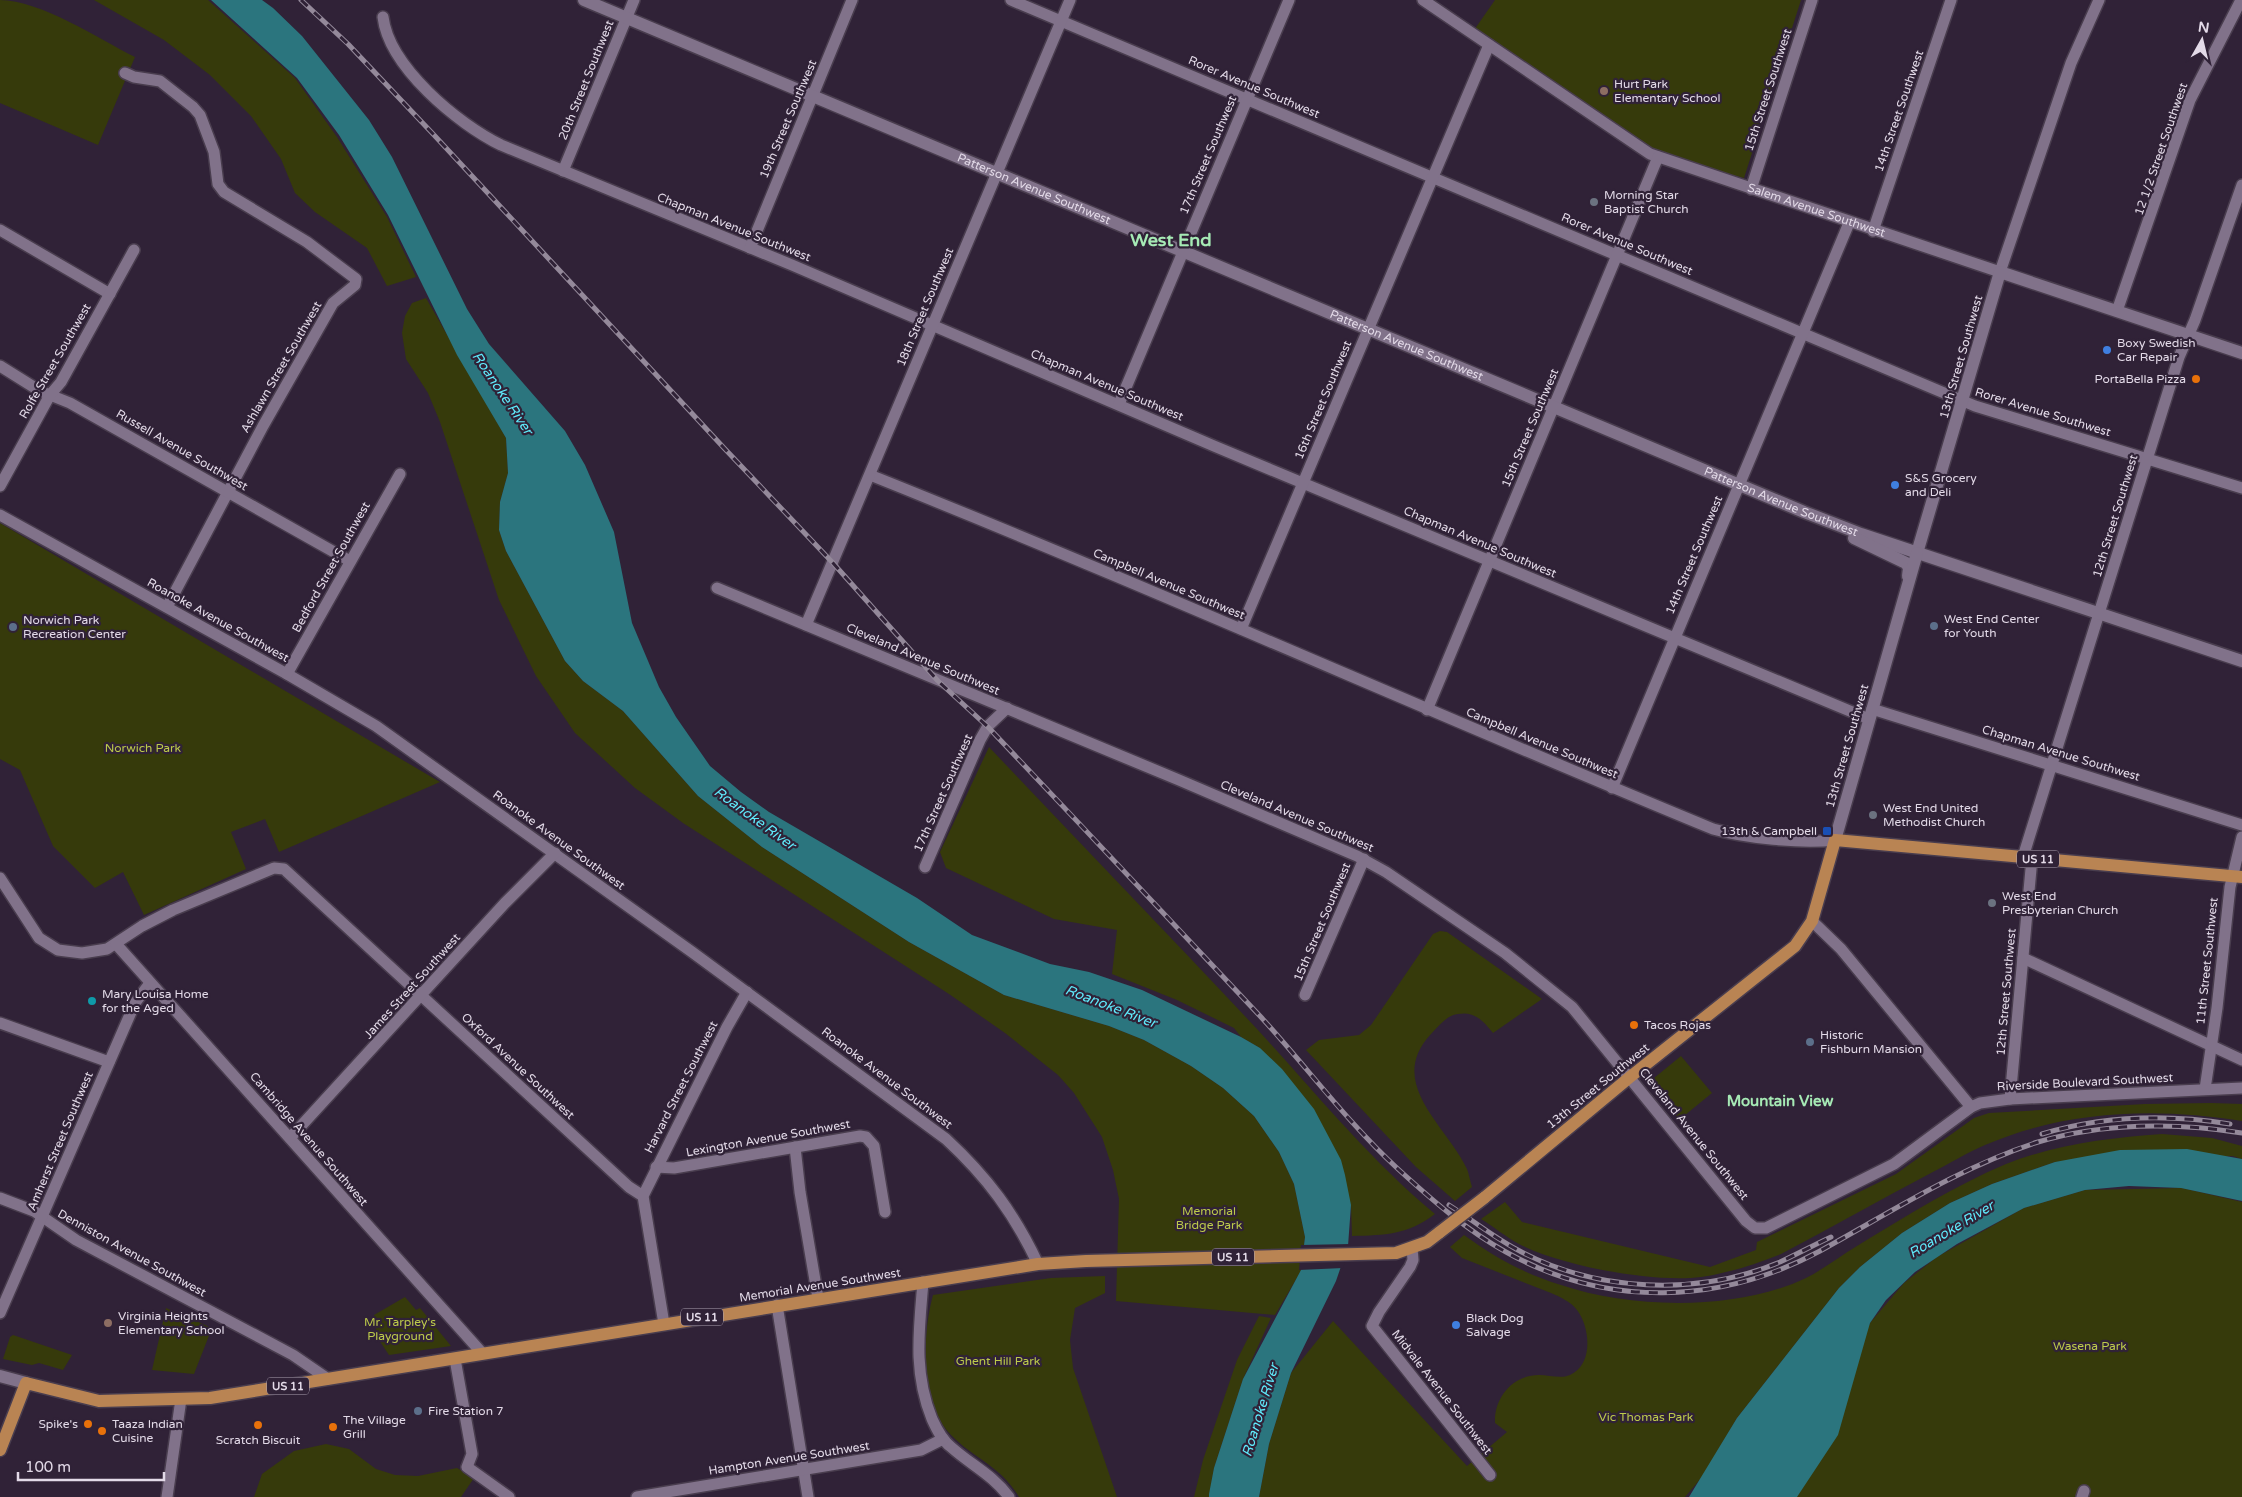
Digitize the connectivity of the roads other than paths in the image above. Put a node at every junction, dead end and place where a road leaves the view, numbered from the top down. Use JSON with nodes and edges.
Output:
{"nodes":[{"id":1,"x":584,"y":0,"type":"edge"},
{"id":2,"x":634,"y":0,"type":"edge"},
{"id":3,"x":852,"y":0,"type":"edge"},
{"id":4,"x":1011,"y":0,"type":"edge"},
{"id":5,"x":1070,"y":0,"type":"edge"},
{"id":6,"x":1289,"y":0,"type":"edge"},
{"id":7,"x":1423,"y":0,"type":"edge"},
{"id":8,"x":1812,"y":0,"type":"edge"},
{"id":9,"x":1951,"y":0,"type":"edge"},
{"id":10,"x":2099,"y":0,"type":"edge"},
{"id":11,"x":2241,"y":0,"type":"edge"},
{"id":12,"x":383,"y":17,"type":"dead end"},
{"id":13,"x":626,"y":18,"type":"junction"},
{"id":14,"x":1061,"y":21,"type":"junction"},
{"id":15,"x":1489,"y":44,"type":"junction"},
{"id":16,"x":125,"y":73,"type":"dead end"},
{"id":17,"x":812,"y":96,"type":"junction"},
{"id":18,"x":1247,"y":99,"type":"junction"},
{"id":19,"x":1658,"y":158,"type":"junction"},
{"id":20,"x":563,"y":171,"type":"junction"},
{"id":21,"x":997,"y":173,"type":"junction"},
{"id":22,"x":1432,"y":177,"type":"junction"},
{"id":23,"x":2241,"y":188,"type":"edge"},
{"id":24,"x":1751,"y":189,"type":"junction"},
{"id":25,"x":1850,"y":223,"type":"junction"},
{"id":26,"x":0,"y":230,"type":"edge"},
{"id":27,"x":1873,"y":231,"type":"junction"},
{"id":28,"x":750,"y":248,"type":"junction"},
{"id":29,"x":134,"y":250,"type":"dead end"},
{"id":30,"x":1182,"y":251,"type":"junction"},
{"id":31,"x":1617,"y":255,"type":"junction"},
{"id":32,"x":2000,"y":272,"type":"junction"},
{"id":33,"x":110,"y":294,"type":"junction"},
{"id":34,"x":2117,"y":311,"type":"junction"},
{"id":35,"x":932,"y":325,"type":"junction"},
{"id":36,"x":1368,"y":329,"type":"junction"},
{"id":37,"x":1803,"y":333,"type":"junction"},
{"id":38,"x":2189,"y":335,"type":"junction"},
{"id":39,"x":2242,"y":353,"type":"edge"},
{"id":40,"x":0,"y":366,"type":"edge"},
{"id":41,"x":50,"y":395,"type":"junction"},
{"id":42,"x":1963,"y":401,"type":"junction"},
{"id":43,"x":1119,"y":404,"type":"junction"},
{"id":44,"x":1554,"y":408,"type":"junction"},
{"id":45,"x":2146,"y":459,"type":"junction"},
{"id":46,"x":400,"y":474,"type":"dead end"},
{"id":47,"x":870,"y":475,"type":"junction"},
{"id":48,"x":1304,"y":482,"type":"junction"},
{"id":49,"x":0,"y":486,"type":"edge"},
{"id":50,"x":1739,"y":486,"type":"junction"},
{"id":51,"x":2242,"y":488,"type":"edge"},
{"id":52,"x":228,"y":492,"type":"junction"},
{"id":53,"x":0,"y":515,"type":"edge"},
{"id":54,"x":1843,"y":528,"type":"junction"},
{"id":55,"x":1917,"y":553,"type":"junction"},
{"id":56,"x":1489,"y":560,"type":"junction"},
{"id":57,"x":350,"y":561,"type":"junction"},
{"id":58,"x":1907,"y":586,"type":"junction"},
{"id":59,"x":717,"y":588,"type":"dead end"},
{"id":60,"x":167,"y":607,"type":"junction"},
{"id":61,"x":2100,"y":614,"type":"junction"},
{"id":62,"x":806,"y":625,"type":"junction"},
{"id":63,"x":1241,"y":629,"type":"junction"},
{"id":64,"x":1674,"y":639,"type":"junction"},
{"id":65,"x":2242,"y":661,"type":"edge"},
{"id":66,"x":287,"y":674,"type":"junction"},
{"id":67,"x":1007,"y":708,"type":"junction"},
{"id":68,"x":1427,"y":710,"type":"junction"},
{"id":69,"x":1870,"y":714,"type":"junction"},
{"id":70,"x":2052,"y":766,"type":"junction"},
{"id":71,"x":1612,"y":788,"type":"junction"},
{"id":72,"x":2242,"y":825,"type":"edge"},
{"id":73,"x":2242,"y":837,"type":"edge"},
{"id":74,"x":1835,"y":840,"type":"junction"},
{"id":75,"x":555,"y":853,"type":"junction"},
{"id":76,"x":2027,"y":858,"type":"junction"},
{"id":77,"x":1364,"y":859,"type":"junction"},
{"id":78,"x":925,"y":867,"type":"dead end"},
{"id":79,"x":2237,"y":877,"type":"edge"},
{"id":80,"x":0,"y":878,"type":"edge"},
{"id":81,"x":1812,"y":921,"type":"junction"},
{"id":82,"x":116,"y":944,"type":"junction"},
{"id":83,"x":2023,"y":958,"type":"junction"},
{"id":84,"x":150,"y":983,"type":"junction"},
{"id":85,"x":747,"y":992,"type":"junction"},
{"id":86,"x":421,"y":996,"type":"junction"},
{"id":87,"x":1305,"y":996,"type":"dead end"},
{"id":88,"x":0,"y":1023,"type":"edge"},
{"id":89,"x":2212,"y":1046,"type":"junction"},
{"id":90,"x":2242,"y":1060,"type":"edge"},
{"id":91,"x":109,"y":1062,"type":"junction"},
{"id":92,"x":1630,"y":1077,"type":"junction"},
{"id":93,"x":2242,"y":1088,"type":"edge"},
{"id":94,"x":2205,"y":1090,"type":"junction"},
{"id":95,"x":2010,"y":1099,"type":"junction"},
{"id":96,"x":1971,"y":1107,"type":"junction"},
{"id":97,"x":290,"y":1138,"type":"junction"},
{"id":98,"x":794,"y":1147,"type":"junction"},
{"id":99,"x":656,"y":1167,"type":"junction"},
{"id":100,"x":643,"y":1196,"type":"junction"},
{"id":101,"x":0,"y":1198,"type":"edge"},
{"id":102,"x":885,"y":1212,"type":"dead end"},
{"id":103,"x":42,"y":1218,"type":"junction"},
{"id":104,"x":1755,"y":1228,"type":"joint"},
{"id":105,"x":1412,"y":1248,"type":"junction"},
{"id":106,"x":1038,"y":1264,"type":"junction"},
{"id":107,"x":923,"y":1282,"type":"junction"},
{"id":108,"x":818,"y":1298,"type":"junction"},
{"id":109,"x":777,"y":1305,"type":"junction"},
{"id":110,"x":0,"y":1313,"type":"edge"},
{"id":111,"x":664,"y":1324,"type":"junction"},
{"id":112,"x":482,"y":1353,"type":"junction"},
{"id":113,"x":455,"y":1359,"type":"junction"},
{"id":114,"x":0,"y":1376,"type":"edge"},
{"id":115,"x":328,"y":1379,"type":"junction"},
{"id":116,"x":26,"y":1383,"type":"junction"},
{"id":117,"x":181,"y":1399,"type":"junction"},
{"id":118,"x":943,"y":1439,"type":"junction"},
{"id":119,"x":0,"y":1450,"type":"edge"},
{"id":120,"x":804,"y":1469,"type":"junction"},
{"id":121,"x":1490,"y":1475,"type":"dead end"},
{"id":122,"x":167,"y":1497,"type":"edge"},
{"id":123,"x":509,"y":1497,"type":"edge"},
{"id":124,"x":637,"y":1497,"type":"edge"},
{"id":125,"x":808,"y":1497,"type":"edge"},
{"id":126,"x":1009,"y":1497,"type":"edge"}],
"edges":[{"from":1,"to":13,"type":"main road","name":"Patterson Avenue Southwest"},
{"from":2,"to":13,"type":"street","name":"20th Street Southwest"},
{"from":3,"to":17,"type":"street","name":"19th Street Southwest"},
{"from":4,"to":14,"type":"street","name":"Rorer Avenue Southwest"},
{"from":5,"to":14,"type":"street","name":"18th Street Southwest"},
{"from":6,"to":18,"type":"street","name":"17th Street Southwest"},
{"from":7,"to":15,"type":"street","name":"Salem Avenue Southwest"},
{"from":8,"to":24,"type":"street","name":"15th Street Southwest"},
{"from":9,"to":27,"type":"street","name":"14th Street Southwest"},
{"from":10,"to":32,"type":"street","name":"13th Street Southwest"},
{"from":11,"to":34,"type":"street","name":"12 1/2 Street Southwest"},
{"from":12,"to":20,"type":"street","name":"Chapman Avenue Southwest"},
{"from":13,"to":17,"type":"main road","name":"Patterson Avenue Southwest"},
{"from":13,"to":20,"type":"street","name":"20th Street Southwest"},
{"from":14,"to":18,"type":"street","name":"Rorer Avenue Southwest"},
{"from":14,"to":21,"type":"street","name":"18th Street Southwest"},
{"from":15,"to":19,"type":"street","name":"Salem Avenue Southwest"},
{"from":15,"to":22,"type":"street","name":"16th Street Southwest"},
{"from":16,"to":52,"type":"street","name":"Ashlawn Street Southwest"},
{"from":17,"to":21,"type":"main road","name":"Patterson Avenue Southwest"},
{"from":17,"to":28,"type":"street","name":"19th Street Southwest"},
{"from":18,"to":22,"type":"street","name":"Rorer Avenue Southwest"},
{"from":18,"to":30,"type":"street","name":"17th Street Southwest"},
{"from":19,"to":24,"type":"street","name":"Salem Avenue Southwest"},
{"from":19,"to":31,"type":"street","name":"15th Street Southwest"},
{"from":20,"to":28,"type":"street","name":"Chapman Avenue Southwest"},
{"from":21,"to":30,"type":"main road","name":"Patterson Avenue Southwest"},
{"from":21,"to":35,"type":"street","name":"18th Street Southwest"},
{"from":22,"to":31,"type":"street","name":"Rorer Avenue Southwest"},
{"from":22,"to":36,"type":"street","name":"16th Street Southwest"},
{"from":23,"to":38,"type":"street","name":"12th Street Southwest"},
{"from":24,"to":25,"type":"street","name":"Salem Avenue Southwest"},
{"from":25,"to":27,"type":"street","name":"Salem Avenue Southwest"},
{"from":25,"to":37,"type":"street","name":"14th Street Southwest"},
{"from":26,"to":33,"type":"street"},
{"from":27,"to":32,"type":"street","name":"Salem Avenue Southwest"},
{"from":28,"to":35,"type":"street","name":"Chapman Avenue Southwest"},
{"from":29,"to":33,"type":"street","name":"Rolfe Street Southwest"},
{"from":30,"to":36,"type":"main road","name":"Patterson Avenue Southwest"},
{"from":30,"to":43,"type":"street","name":"17th Street Southwest"},
{"from":31,"to":37,"type":"street","name":"Rorer Avenue Southwest"},
{"from":31,"to":44,"type":"street","name":"15th Street Southwest"},
{"from":32,"to":34,"type":"main road","name":"Salem Avenue Southwest"},
{"from":32,"to":42,"type":"main road","name":"13th Street Southwest"},
{"from":33,"to":41,"type":"street","name":"Rolfe Street Southwest"},
{"from":34,"to":38,"type":"main road","name":"Salem Avenue Southwest"},
{"from":35,"to":43,"type":"street","name":"Chapman Avenue Southwest"},
{"from":35,"to":47,"type":"street","name":"18th Street Southwest"},
{"from":36,"to":44,"type":"main road","name":"Patterson Avenue Southwest"},
{"from":36,"to":48,"type":"street","name":"16th Street Southwest"},
{"from":37,"to":42,"type":"street","name":"Rorer Avenue Southwest"},
{"from":37,"to":50,"type":"street","name":"14th Street Southwest"},
{"from":38,"to":39,"type":"main road","name":"Salem Avenue Southwest"},
{"from":38,"to":45,"type":"street","name":"12th Street Southwest"},
{"from":40,"to":41,"type":"street","name":"Russell Avenue Southwest"},
{"from":41,"to":49,"type":"street","name":"Rolfe Street Southwest"},
{"from":41,"to":52,"type":"street","name":"Russell Avenue Southwest"},
{"from":42,"to":45,"type":"street","name":"Rorer Avenue Southwest"},
{"from":42,"to":55,"type":"main road","name":"13th Street Southwest"},
{"from":43,"to":48,"type":"street","name":"Chapman Avenue Southwest"},
{"from":44,"to":50,"type":"main road","name":"Patterson Avenue Southwest"},
{"from":44,"to":56,"type":"street","name":"15th Street Southwest"},
{"from":45,"to":51,"type":"street","name":"Rorer Avenue Southwest"},
{"from":45,"to":61,"type":"street","name":"12th Street Southwest"},
{"from":46,"to":57,"type":"street","name":"Bedford Street Southwest"},
{"from":47,"to":62,"type":"street","name":"18th Street Southwest"},
{"from":47,"to":63,"type":"street","name":"Campbell Avenue Southwest"},
{"from":48,"to":56,"type":"street","name":"Chapman Avenue Southwest"},
{"from":48,"to":63,"type":"street","name":"16th Street Southwest"},
{"from":50,"to":54,"type":"main road","name":"Patterson Avenue Southwest"},
{"from":50,"to":64,"type":"street","name":"14th Street Southwest"},
{"from":52,"to":57,"type":"street","name":"Russell Avenue Southwest"},
{"from":52,"to":60,"type":"street","name":"Ashlawn Street Southwest"},
{"from":53,"to":60,"type":"street","name":"Roanoke Avenue Southwest"},
{"from":54,"to":55,"type":"main road","name":"Patterson Avenue Southwest"},
{"from":54,"to":58,"type":"main road"},
{"from":55,"to":58,"type":"main road","name":"13th Street Southwest"},
{"from":55,"to":61,"type":"main road","name":"Patterson Avenue Southwest"},
{"from":56,"to":64,"type":"street","name":"Chapman Avenue Southwest"},
{"from":56,"to":68,"type":"street","name":"15th Street Southwest"},
{"from":57,"to":66,"type":"street","name":"Bedford Street Southwest"},
{"from":58,"to":69,"type":"main road","name":"13th Street Southwest"},
{"from":59,"to":62,"type":"street","name":"Cleveland Avenue Southwest"},
{"from":60,"to":66,"type":"street","name":"Roanoke Avenue Southwest"},
{"from":61,"to":65,"type":"main road","name":"Patterson Avenue Southwest"},
{"from":61,"to":70,"type":"street","name":"12th Street Southwest"},
{"from":62,"to":67,"type":"street","name":"Cleveland Avenue Southwest"},
{"from":63,"to":68,"type":"street","name":"Campbell Avenue Southwest"},
{"from":64,"to":69,"type":"street","name":"Chapman Avenue Southwest"},
{"from":64,"to":71,"type":"street","name":"14th Street Southwest"},
{"from":66,"to":75,"type":"street","name":"Roanoke Avenue Southwest"},
{"from":67,"to":77,"type":"street","name":"Cleveland Avenue Southwest"},
{"from":67,"to":78,"type":"street","name":"17th Street Southwest"},
{"from":68,"to":71,"type":"street","name":"Campbell Avenue Southwest"},
{"from":69,"to":70,"type":"street","name":"Chapman Avenue Southwest"},
{"from":69,"to":74,"type":"main road","name":"13th Street Southwest"},
{"from":70,"to":72,"type":"street","name":"Chapman Avenue Southwest"},
{"from":70,"to":76,"type":"street","name":"12th Street Southwest"},
{"from":71,"to":74,"type":"street","name":"Campbell Avenue Southwest"},
{"from":73,"to":79,"type":"street","name":"11th Street Southwest"},
{"from":74,"to":76,"type":"main road","name":"Campbell Avenue Southwest","number":"US 11"},
{"from":74,"to":81,"type":"main road","name":"13th Street Southwest","number":"US 11"},
{"from":75,"to":85,"type":"street","name":"Roanoke Avenue Southwest"},
{"from":75,"to":86,"type":"street","name":"James Street Southwest"},
{"from":76,"to":79,"type":"main road","name":"Campbell Avenue Southwest","number":"US 11"},
{"from":76,"to":83,"type":"street","name":"12th Street Southwest"},
{"from":77,"to":87,"type":"street","name":"15th Street Southwest"},
{"from":77,"to":92,"type":"street","name":"Cleveland Avenue Southwest"},
{"from":79,"to":89,"type":"street","name":"11th Street Southwest"},
{"from":80,"to":82,"type":"street"},
{"from":81,"to":92,"type":"main road","name":"13th Street Southwest","number":"US 11"},
{"from":81,"to":96,"type":"street"},
{"from":82,"to":84,"type":"street","name":"Cambridge Avenue Southwest"},
{"from":82,"to":86,"type":"street","name":"Oxford Avenue Southwest"},
{"from":83,"to":89,"type":"street"},
{"from":83,"to":95,"type":"street","name":"12th Street Southwest"},
{"from":84,"to":91,"type":"street","name":"Amherst Street Southwest"},
{"from":84,"to":97,"type":"street","name":"Cambridge Avenue Southwest"},
{"from":85,"to":99,"type":"street","name":"Harvard Street Southwest"},
{"from":85,"to":106,"type":"street","name":"Roanoke Avenue Southwest"},
{"from":86,"to":97,"type":"street","name":"James Street Southwest"},
{"from":86,"to":100,"type":"street","name":"Oxford Avenue Southwest"},
{"from":88,"to":91,"type":"street"},
{"from":89,"to":90,"type":"street"},
{"from":89,"to":94,"type":"street","name":"11th Street Southwest"},
{"from":91,"to":103,"type":"street","name":"Amherst Street Southwest"},
{"from":92,"to":104,"type":"street","name":"Cleveland Avenue Southwest"},
{"from":92,"to":105,"type":"main road","name":"13th Street Southwest","number":"US 11","bridge":true},
{"from":93,"to":94,"type":"street","name":"Riverside Boulevard Southwest"},
{"from":94,"to":95,"type":"street","name":"Riverside Boulevard Southwest"},
{"from":95,"to":96,"type":"street","name":"Riverside Boulevard Southwest"},
{"from":96,"to":104,"type":"street","name":"Riverside Boulevard Southwest"},
{"from":97,"to":112,"type":"street","name":"Cambridge Avenue Southwest"},
{"from":98,"to":99,"type":"street","name":"Lexington Avenue Southwest"},
{"from":98,"to":102,"type":"street","name":"Lexington Avenue Southwest"},
{"from":98,"to":108,"type":"street"},
{"from":99,"to":100,"type":"street","name":"Harvard Street Southwest"},
{"from":100,"to":111,"type":"street"},
{"from":101,"to":103,"type":"street","name":"Denniston Avenue Southwest"},
{"from":103,"to":110,"type":"street","name":"Amherst Street Southwest"},
{"from":103,"to":115,"type":"street","name":"Denniston Avenue Southwest"},
{"from":105,"to":106,"type":"main road","name":"Memorial Avenue Southwest","number":"US 11"},
{"from":105,"to":121,"type":"street","name":"Midvale Avenue Southwest"},
{"from":106,"to":107,"type":"main road","name":"Memorial Avenue Southwest","number":"US 11"},
{"from":107,"to":108,"type":"main road","name":"Memorial Avenue Southwest","number":"US 11"},
{"from":107,"to":118,"type":"street"},
{"from":108,"to":109,"type":"main road","name":"Memorial Avenue Southwest","number":"US 11"},
{"from":109,"to":111,"type":"main road","name":"Memorial Avenue Southwest","number":"US 11"},
{"from":109,"to":120,"type":"street"},
{"from":111,"to":112,"type":"main road","name":"Memorial Avenue Southwest","number":"US 11"},
{"from":112,"to":113,"type":"main road","name":"Memorial Avenue Southwest","number":"US 11"},
{"from":113,"to":115,"type":"main road","name":"Memorial Avenue Southwest","number":"US 11"},
{"from":113,"to":123,"type":"street"},
{"from":114,"to":116,"type":"main road","name":"Memorial Avenue Southwest"},
{"from":115,"to":117,"type":"main road","name":"Memorial Avenue Southwest","number":"US 11"},
{"from":116,"to":117,"type":"main road","name":"Memorial Avenue Southwest","number":"US 11"},
{"from":116,"to":119,"type":"main road"},
{"from":117,"to":122,"type":"street"},
{"from":118,"to":120,"type":"street","name":"Hampton Avenue Southwest"},
{"from":118,"to":126,"type":"street"},
{"from":120,"to":124,"type":"street","name":"Hampton Avenue Southwest"},
{"from":120,"to":125,"type":"street"}]}
